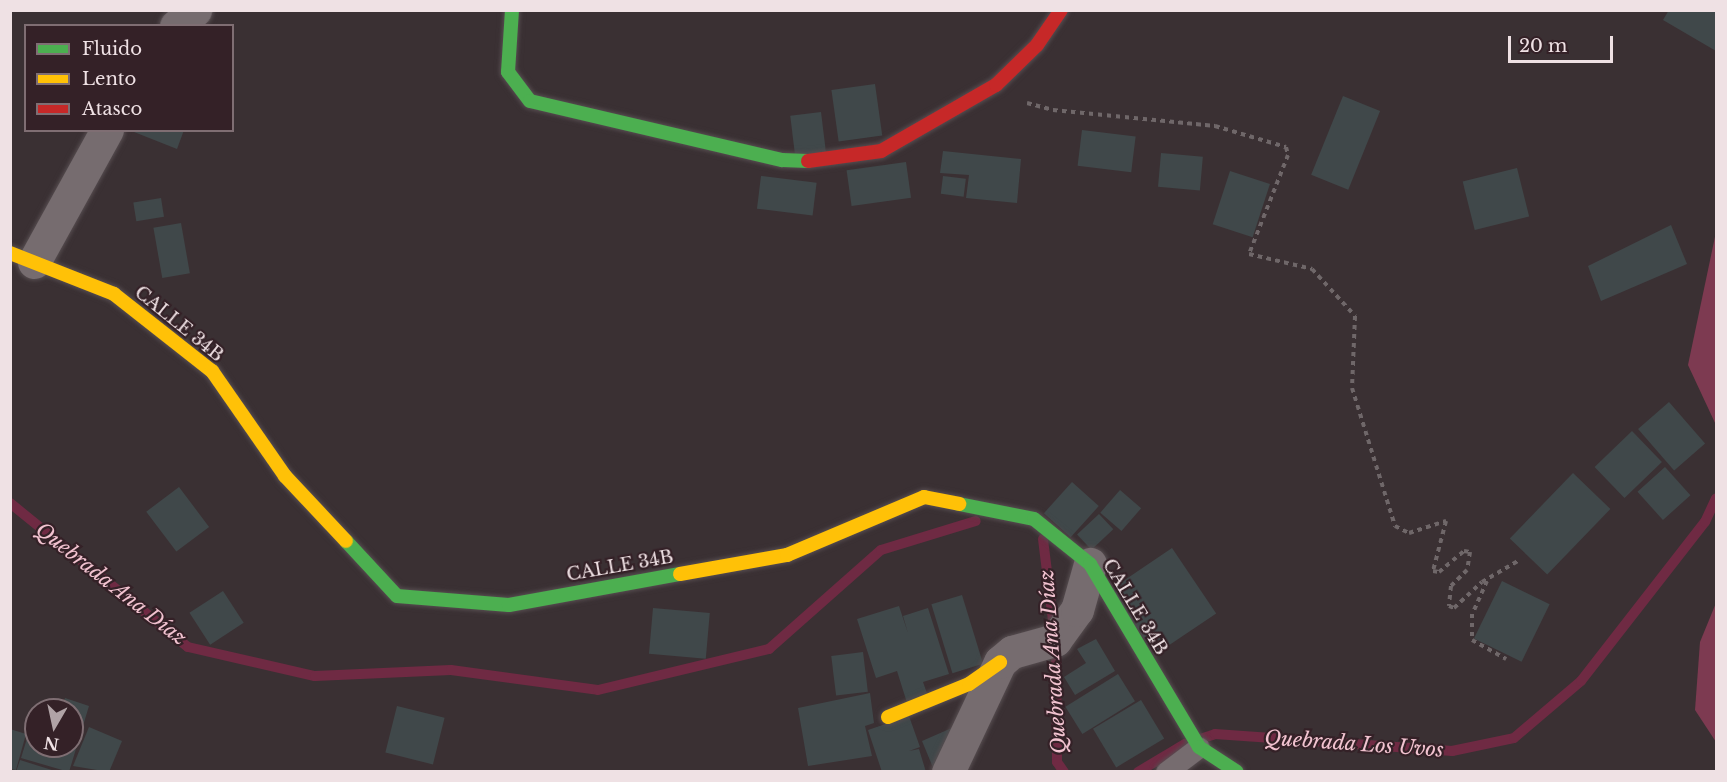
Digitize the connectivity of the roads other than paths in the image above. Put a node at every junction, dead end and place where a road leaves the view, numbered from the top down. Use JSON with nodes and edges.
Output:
{"nodes":[{"id":1,"x":195,"y":10,"type":"edge"},
{"id":2,"x":512,"y":10,"type":"edge"},
{"id":3,"x":1062,"y":10,"type":"edge"},
{"id":4,"x":178,"y":24,"type":"edge"},
{"id":5,"x":106,"y":132,"type":"edge"},
{"id":6,"x":22,"y":257,"type":"edge"},
{"id":7,"x":1090,"y":564,"type":"junction"},
{"id":8,"x":1000,"y":662,"type":"junction"},
{"id":9,"x":888,"y":717,"type":"dead end"},
{"id":10,"x":1194,"y":740,"type":"junction"},
{"id":11,"x":948,"y":771,"type":"edge"},
{"id":12,"x":1166,"y":771,"type":"edge"},
{"id":13,"x":1237,"y":771,"type":"edge"}],
"edges":[{"from":1,"to":4,"type":"street"},
{"from":2,"to":3,"type":"street"},
{"from":5,"to":6,"type":"street"},
{"from":6,"to":7,"type":"street","name":"CALLE 34B"},
{"from":7,"to":8,"type":"street"},
{"from":7,"to":10,"type":"street","name":"CALLE 34B"},
{"from":8,"to":9,"type":"street"},
{"from":8,"to":11,"type":"street"},
{"from":10,"to":12,"type":"lane"},
{"from":10,"to":13,"type":"street","name":"CALLE 34B"}]}
